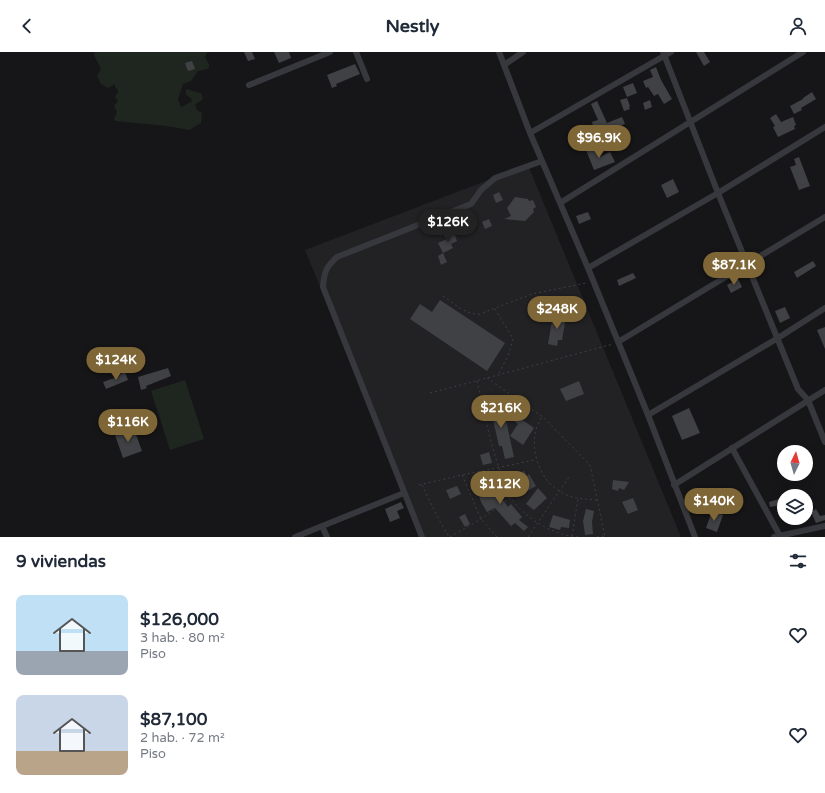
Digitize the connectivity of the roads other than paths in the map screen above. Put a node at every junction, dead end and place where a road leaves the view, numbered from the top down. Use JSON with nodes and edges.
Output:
{"nodes":[{"id":1,"x":330,"y":52,"type":"edge"},
{"id":2,"x":356,"y":52,"type":"edge"},
{"id":3,"x":499,"y":52,"type":"edge"},
{"id":4,"x":524,"y":52,"type":"edge"},
{"id":5,"x":671,"y":52,"type":"edge"},
{"id":6,"x":803,"y":52,"type":"edge"},
{"id":7,"x":664,"y":54,"type":"edge"},
{"id":8,"x":504,"y":65,"type":"junction"},
{"id":9,"x":367,"y":79,"type":"dead end"},
{"id":10,"x":249,"y":85,"type":"dead end"},
{"id":11,"x":691,"y":122,"type":"junction"},
{"id":12,"x":825,"y":127,"type":"edge"},
{"id":13,"x":530,"y":133,"type":"junction"},
{"id":14,"x":542,"y":161,"type":"junction"},
{"id":15,"x":718,"y":193,"type":"junction"},
{"id":16,"x":560,"y":203,"type":"junction"},
{"id":17,"x":825,"y":217,"type":"edge"},
{"id":18,"x":748,"y":264,"type":"junction"},
{"id":19,"x":588,"y":268,"type":"junction"},
{"id":20,"x":825,"y":308,"type":"edge"},
{"id":21,"x":778,"y":338,"type":"junction"},
{"id":22,"x":618,"y":342,"type":"junction"},
{"id":23,"x":825,"y":390,"type":"edge"},
{"id":24,"x":808,"y":400,"type":"junction"},
{"id":25,"x":648,"y":415,"type":"junction"},
{"id":26,"x":825,"y":442,"type":"edge"},
{"id":27,"x":732,"y":448,"type":"junction"},
{"id":28,"x":674,"y":485,"type":"junction"},
{"id":29,"x":404,"y":493,"type":"junction"},
{"id":30,"x":322,"y":526,"type":"junction"},
{"id":31,"x":825,"y":526,"type":"edge"},
{"id":32,"x":777,"y":536,"type":"edge"},
{"id":33,"x":295,"y":537,"type":"edge"},
{"id":34,"x":327,"y":537,"type":"edge"},
{"id":35,"x":422,"y":537,"type":"edge"},
{"id":36,"x":695,"y":537,"type":"edge"}],
"edges":[{"from":1,"to":10,"type":"street"},
{"from":2,"to":9,"type":"street"},
{"from":3,"to":8,"type":"street"},
{"from":4,"to":8,"type":"street"},
{"from":5,"to":7,"type":"street"},
{"from":6,"to":11,"type":"street"},
{"from":7,"to":11,"type":"street"},
{"from":7,"to":13,"type":"street"},
{"from":8,"to":13,"type":"street"},
{"from":11,"to":15,"type":"street"},
{"from":11,"to":16,"type":"street"},
{"from":12,"to":15,"type":"street"},
{"from":13,"to":14,"type":"street"},
{"from":14,"to":16,"type":"street"},
{"from":14,"to":29,"type":"street"},
{"from":15,"to":18,"type":"street"},
{"from":15,"to":19,"type":"street"},
{"from":16,"to":19,"type":"street"},
{"from":17,"to":18,"type":"street"},
{"from":18,"to":21,"type":"street"},
{"from":18,"to":22,"type":"street"},
{"from":19,"to":22,"type":"street"},
{"from":20,"to":21,"type":"street"},
{"from":21,"to":24,"type":"street"},
{"from":21,"to":25,"type":"street"},
{"from":22,"to":25,"type":"street"},
{"from":23,"to":24,"type":"street"},
{"from":24,"to":26,"type":"street"},
{"from":24,"to":27,"type":"street"},
{"from":25,"to":28,"type":"street"},
{"from":27,"to":28,"type":"street"},
{"from":27,"to":32,"type":"street"},
{"from":28,"to":36,"type":"street"},
{"from":29,"to":30,"type":"street"},
{"from":29,"to":35,"type":"street"},
{"from":30,"to":33,"type":"street"},
{"from":30,"to":34,"type":"street"},
{"from":31,"to":32,"type":"street"}]}
